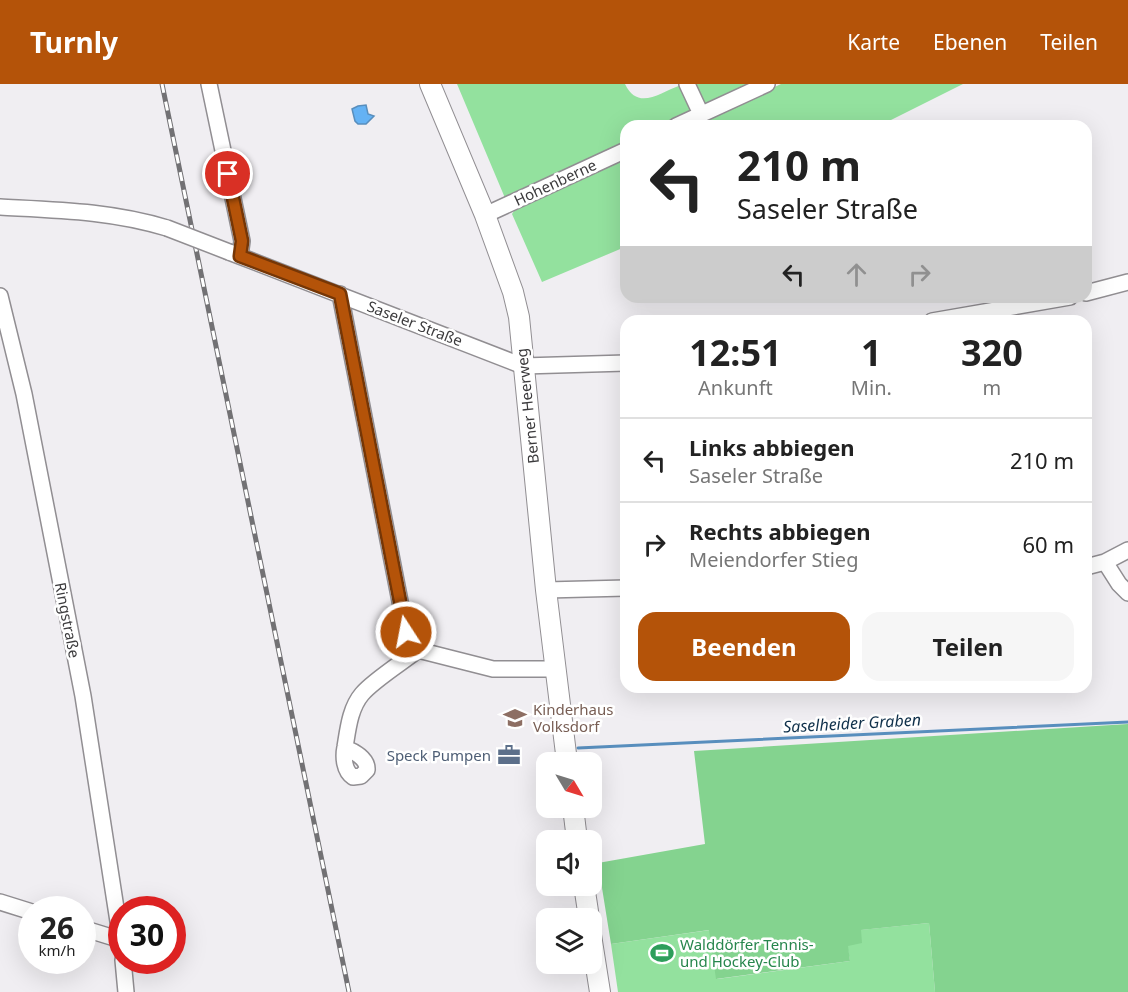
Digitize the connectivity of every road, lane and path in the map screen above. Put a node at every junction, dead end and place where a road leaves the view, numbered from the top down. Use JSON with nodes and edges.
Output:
{"nodes":[{"id":1,"x":209,"y":84,"type":"edge"},
{"id":2,"x":430,"y":84,"type":"edge"},
{"id":3,"x":687,"y":84,"type":"edge"},
{"id":4,"x":767,"y":84,"type":"edge"},
{"id":5,"x":701,"y":114,"type":"junction"},
{"id":6,"x":688,"y":120,"type":"edge"},
{"id":7,"x":620,"y":153,"type":"edge"},
{"id":8,"x":0,"y":207,"type":"edge"},
{"id":9,"x":485,"y":215,"type":"junction"},
{"id":10,"x":235,"y":254,"type":"junction"},
{"id":11,"x":1128,"y":282,"type":"edge"},
{"id":12,"x":1092,"y":291,"type":"edge"},
{"id":13,"x":340,"y":294,"type":"junction"},
{"id":14,"x":0,"y":296,"type":"edge"},
{"id":15,"x":1036,"y":303,"type":"edge"},
{"id":16,"x":966,"y":315,"type":"edge"},
{"id":17,"x":620,"y":363,"type":"edge"},
{"id":18,"x":523,"y":366,"type":"junction"},
{"id":19,"x":1128,"y":550,"type":"edge"},
{"id":20,"x":1105,"y":562,"type":"junction"},
{"id":21,"x":1092,"y":565,"type":"edge"},
{"id":22,"x":620,"y":588,"type":"edge"},
{"id":23,"x":546,"y":590,"type":"junction"},
{"id":24,"x":1128,"y":593,"type":"edge"},
{"id":25,"x":418,"y":650,"type":"junction"},
{"id":26,"x":555,"y":669,"type":"junction"},
{"id":27,"x":345,"y":748,"type":"dead end"},
{"id":28,"x":566,"y":752,"type":"edge"},
{"id":29,"x":114,"y":896,"type":"edge"},
{"id":30,"x":0,"y":902,"type":"edge"},
{"id":31,"x":18,"y":908,"type":"edge"},
{"id":32,"x":124,"y":974,"type":"edge"},
{"id":33,"x":597,"y":974,"type":"edge"},
{"id":34,"x":126,"y":992,"type":"edge"},
{"id":35,"x":600,"y":992,"type":"edge"}],
"edges":[{"from":1,"to":10,"type":"street"},
{"from":2,"to":9,"type":"main road","name":"Berner Heerweg"},
{"from":3,"to":5,"type":"street"},
{"from":4,"to":5,"type":"street"},
{"from":5,"to":6,"type":"street"},
{"from":7,"to":9,"type":"street","name":"Hohenberne"},
{"from":8,"to":10,"type":"street","name":"Saseler Straße","bridge":true},
{"from":9,"to":18,"type":"main road","name":"Berner Heerweg"},
{"from":10,"to":13,"type":"street","name":"Saseler Straße"},
{"from":11,"to":12,"type":"street"},
{"from":13,"to":18,"type":"street","name":"Saseler Straße"},
{"from":13,"to":25,"type":"street"},
{"from":14,"to":29,"type":"street","name":"Ringstraße"},
{"from":15,"to":16,"type":"street"},
{"from":17,"to":18,"type":"street","name":"Saseler Straße"},
{"from":18,"to":23,"type":"main road","name":"Berner Heerweg"},
{"from":19,"to":20,"type":"street"},
{"from":20,"to":21,"type":"street"},
{"from":20,"to":24,"type":"street"},
{"from":22,"to":23,"type":"street"},
{"from":23,"to":26,"type":"main road","name":"Berner Heerweg"},
{"from":25,"to":26,"type":"street"},
{"from":25,"to":27,"type":"street"},
{"from":26,"to":28,"type":"main road","name":"Berner Heerweg"},
{"from":30,"to":31,"type":"street"},
{"from":32,"to":34,"type":"street"},
{"from":33,"to":35,"type":"main road"}]}
